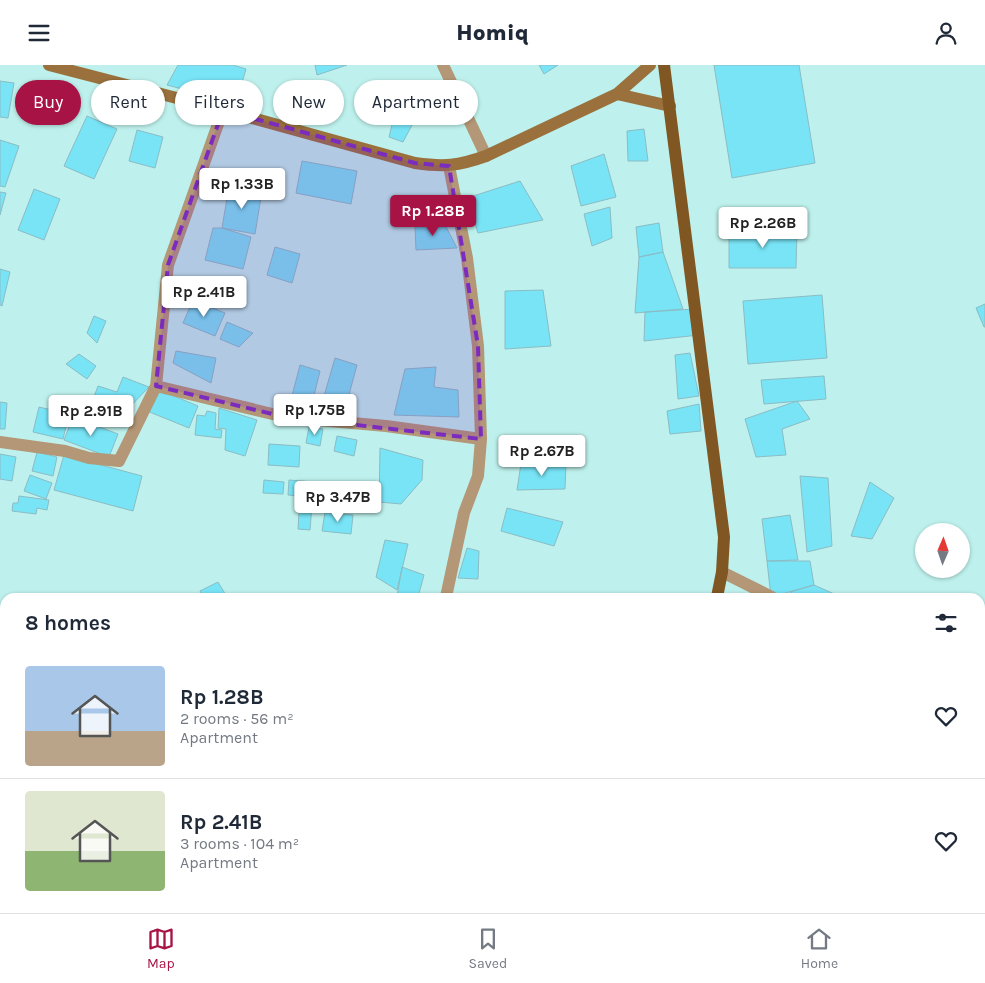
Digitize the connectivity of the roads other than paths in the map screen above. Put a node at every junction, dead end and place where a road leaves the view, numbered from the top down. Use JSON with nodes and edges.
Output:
{"nodes":[{"id":1,"x":49,"y":65,"type":"edge"},
{"id":2,"x":443,"y":65,"type":"edge"},
{"id":3,"x":650,"y":65,"type":"edge"},
{"id":4,"x":664,"y":65,"type":"edge"},
{"id":5,"x":617,"y":94,"type":"junction"},
{"id":6,"x":175,"y":98,"type":"edge"},
{"id":7,"x":670,"y":106,"type":"junction"},
{"id":8,"x":263,"y":121,"type":"edge"},
{"id":9,"x":218,"y":125,"type":"edge"},
{"id":10,"x":486,"y":157,"type":"junction"},
{"id":11,"x":449,"y":166,"type":"junction"},
{"id":12,"x":156,"y":386,"type":"junction"},
{"id":13,"x":481,"y":439,"type":"junction"},
{"id":14,"x":0,"y":442,"type":"edge"},
{"id":15,"x":722,"y":572,"type":"junction"},
{"id":16,"x":447,"y":593,"type":"edge"},
{"id":17,"x":718,"y":593,"type":"edge"},
{"id":18,"x":764,"y":593,"type":"edge"}],
"edges":[{"from":1,"to":6,"type":"street"},
{"from":2,"to":10,"type":"street"},
{"from":3,"to":5,"type":"street"},
{"from":4,"to":7,"type":"main road"},
{"from":5,"to":7,"type":"street"},
{"from":5,"to":10,"type":"street"},
{"from":7,"to":15,"type":"main road"},
{"from":8,"to":11,"type":"street"},
{"from":9,"to":12,"type":"street"},
{"from":10,"to":11,"type":"street"},
{"from":11,"to":13,"type":"street"},
{"from":12,"to":13,"type":"street"},
{"from":12,"to":14,"type":"street"},
{"from":13,"to":16,"type":"street"},
{"from":15,"to":17,"type":"main road"},
{"from":15,"to":18,"type":"street"}]}
